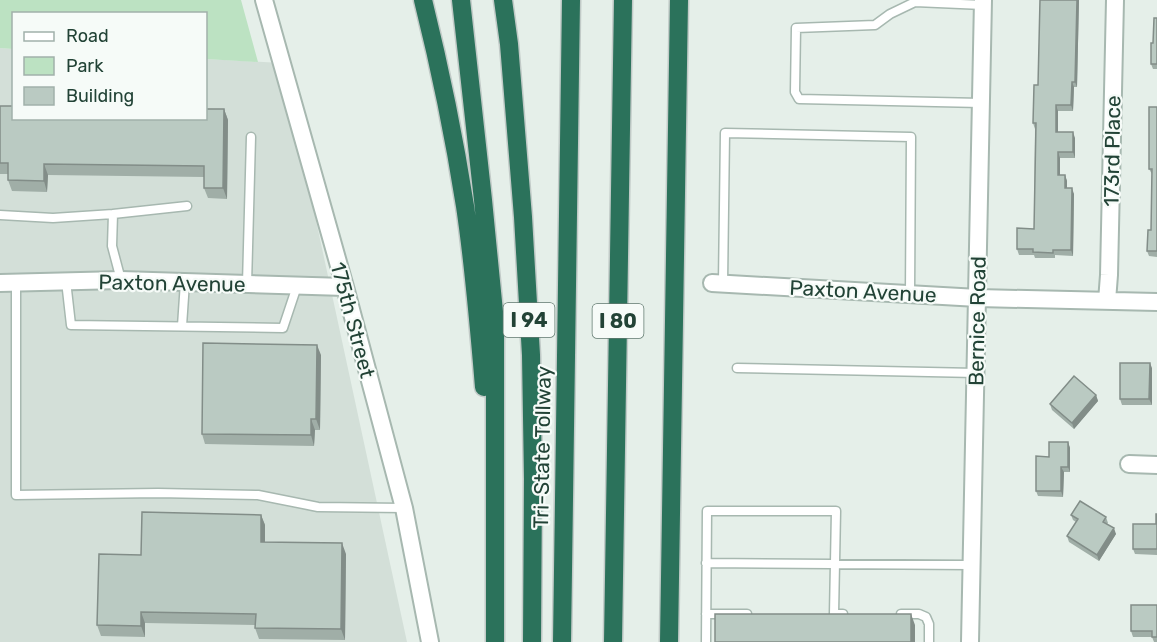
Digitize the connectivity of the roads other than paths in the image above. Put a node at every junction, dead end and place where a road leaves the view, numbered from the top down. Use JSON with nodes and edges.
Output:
{"nodes":[{"id":1,"x":264,"y":0,"type":"edge"},
{"id":2,"x":423,"y":0,"type":"edge"},
{"id":3,"x":461,"y":0,"type":"edge"},
{"id":4,"x":503,"y":0,"type":"edge"},
{"id":5,"x":571,"y":0,"type":"edge"},
{"id":6,"x":623,"y":0,"type":"edge"},
{"id":7,"x":679,"y":0,"type":"edge"},
{"id":8,"x":1115,"y":0,"type":"edge"},
{"id":9,"x":983,"y":3,"type":"edge"},
{"id":10,"x":981,"y":103,"type":"junction"},
{"id":11,"x":251,"y":137,"type":"dead end"},
{"id":12,"x":187,"y":206,"type":"dead end"},
{"id":13,"x":113,"y":214,"type":"junction"},
{"id":14,"x":0,"y":215,"type":"edge"},
{"id":15,"x":121,"y":280,"type":"junction"},
{"id":16,"x":66,"y":281,"type":"junction"},
{"id":17,"x":8,"y":282,"type":"edge"},
{"id":18,"x":185,"y":282,"type":"junction"},
{"id":19,"x":717,"y":283,"type":"joint"},
{"id":20,"x":247,"y":284,"type":"junction"},
{"id":21,"x":297,"y":286,"type":"junction"},
{"id":22,"x":345,"y":287,"type":"junction"},
{"id":23,"x":910,"y":294,"type":"junction"},
{"id":24,"x":978,"y":298,"type":"junction"},
{"id":25,"x":1107,"y":301,"type":"junction"},
{"id":26,"x":1157,"y":302,"type":"edge"},
{"id":27,"x":182,"y":326,"type":"junction"},
{"id":28,"x":737,"y":368,"type":"dead end"},
{"id":29,"x":976,"y":372,"type":"junction"},
{"id":30,"x":1129,"y":464,"type":"dead end"},
{"id":31,"x":1157,"y":465,"type":"edge"},
{"id":32,"x":404,"y":508,"type":"junction"},
{"id":33,"x":495,"y":514,"type":"junction"},
{"id":34,"x":706,"y":563,"type":"junction"},
{"id":35,"x":834,"y":564,"type":"junction"},
{"id":36,"x":972,"y":565,"type":"junction"},
{"id":37,"x":706,"y":614,"type":"junction"},
{"id":38,"x":753,"y":614,"type":"edge"},
{"id":39,"x":822,"y":614,"type":"edge"},
{"id":40,"x":834,"y":614,"type":"junction"},
{"id":41,"x":855,"y":614,"type":"edge"},
{"id":42,"x":887,"y":614,"type":"edge"},
{"id":43,"x":430,"y":642,"type":"edge"},
{"id":44,"x":495,"y":642,"type":"edge"},
{"id":45,"x":532,"y":642,"type":"edge"},
{"id":46,"x":562,"y":642,"type":"edge"},
{"id":47,"x":613,"y":642,"type":"edge"},
{"id":48,"x":669,"y":642,"type":"edge"},
{"id":49,"x":706,"y":642,"type":"edge"},
{"id":50,"x":929,"y":642,"type":"edge"},
{"id":51,"x":970,"y":642,"type":"edge"}],
"edges":[{"from":1,"to":22,"type":"street","name":"175th Street"},
{"from":2,"to":33,"type":"highway"},
{"from":3,"to":33,"type":"highway"},
{"from":4,"to":45,"type":"highway","number":"I 94"},
{"from":5,"to":46,"type":"highway","name":"Tri-State Tollway","number":"I 80"},
{"from":6,"to":47,"type":"highway","number":"I 80"},
{"from":7,"to":48,"type":"highway"},
{"from":8,"to":25,"type":"street","name":"173rd Place"},
{"from":9,"to":10,"type":"street","name":"Bernice Road"},
{"from":9,"to":10,"type":"lane"},
{"from":10,"to":24,"type":"street","name":"Bernice Road"},
{"from":11,"to":20,"type":"lane"},
{"from":12,"to":13,"type":"lane"},
{"from":13,"to":14,"type":"lane"},
{"from":13,"to":15,"type":"lane"},
{"from":15,"to":16,"type":"street","name":"Paxton Avenue"},
{"from":15,"to":18,"type":"street","name":"Paxton Avenue"},
{"from":16,"to":17,"type":"street","name":"Paxton Avenue"},
{"from":16,"to":27,"type":"lane"},
{"from":17,"to":32,"type":"lane"},
{"from":18,"to":20,"type":"street","name":"Paxton Avenue"},
{"from":18,"to":27,"type":"lane"},
{"from":19,"to":23,"type":"street","name":"Paxton Avenue"},
{"from":19,"to":23,"type":"lane"},
{"from":20,"to":21,"type":"street","name":"Paxton Avenue"},
{"from":21,"to":22,"type":"street","name":"Paxton Avenue"},
{"from":21,"to":27,"type":"lane"},
{"from":22,"to":32,"type":"street","name":"175th Street"},
{"from":23,"to":24,"type":"street","name":"Paxton Avenue"},
{"from":24,"to":25,"type":"street","name":"Paxton Avenue"},
{"from":24,"to":29,"type":"street","name":"Bernice Road"},
{"from":25,"to":26,"type":"street","name":"Paxton Avenue"},
{"from":28,"to":29,"type":"lane"},
{"from":29,"to":36,"type":"street","name":"Bernice Road"},
{"from":30,"to":31,"type":"street"},
{"from":32,"to":43,"type":"street","name":"175th Street"},
{"from":33,"to":44,"type":"highway"},
{"from":34,"to":35,"type":"lane"},
{"from":34,"to":35,"type":"lane"},
{"from":34,"to":37,"type":"lane"},
{"from":35,"to":36,"type":"lane"},
{"from":35,"to":40,"type":"lane"},
{"from":36,"to":51,"type":"street","name":"Bernice Road"},
{"from":37,"to":38,"type":"lane"},
{"from":37,"to":49,"type":"lane"},
{"from":39,"to":40,"type":"lane"},
{"from":40,"to":41,"type":"lane"},
{"from":42,"to":50,"type":"lane"}]}
